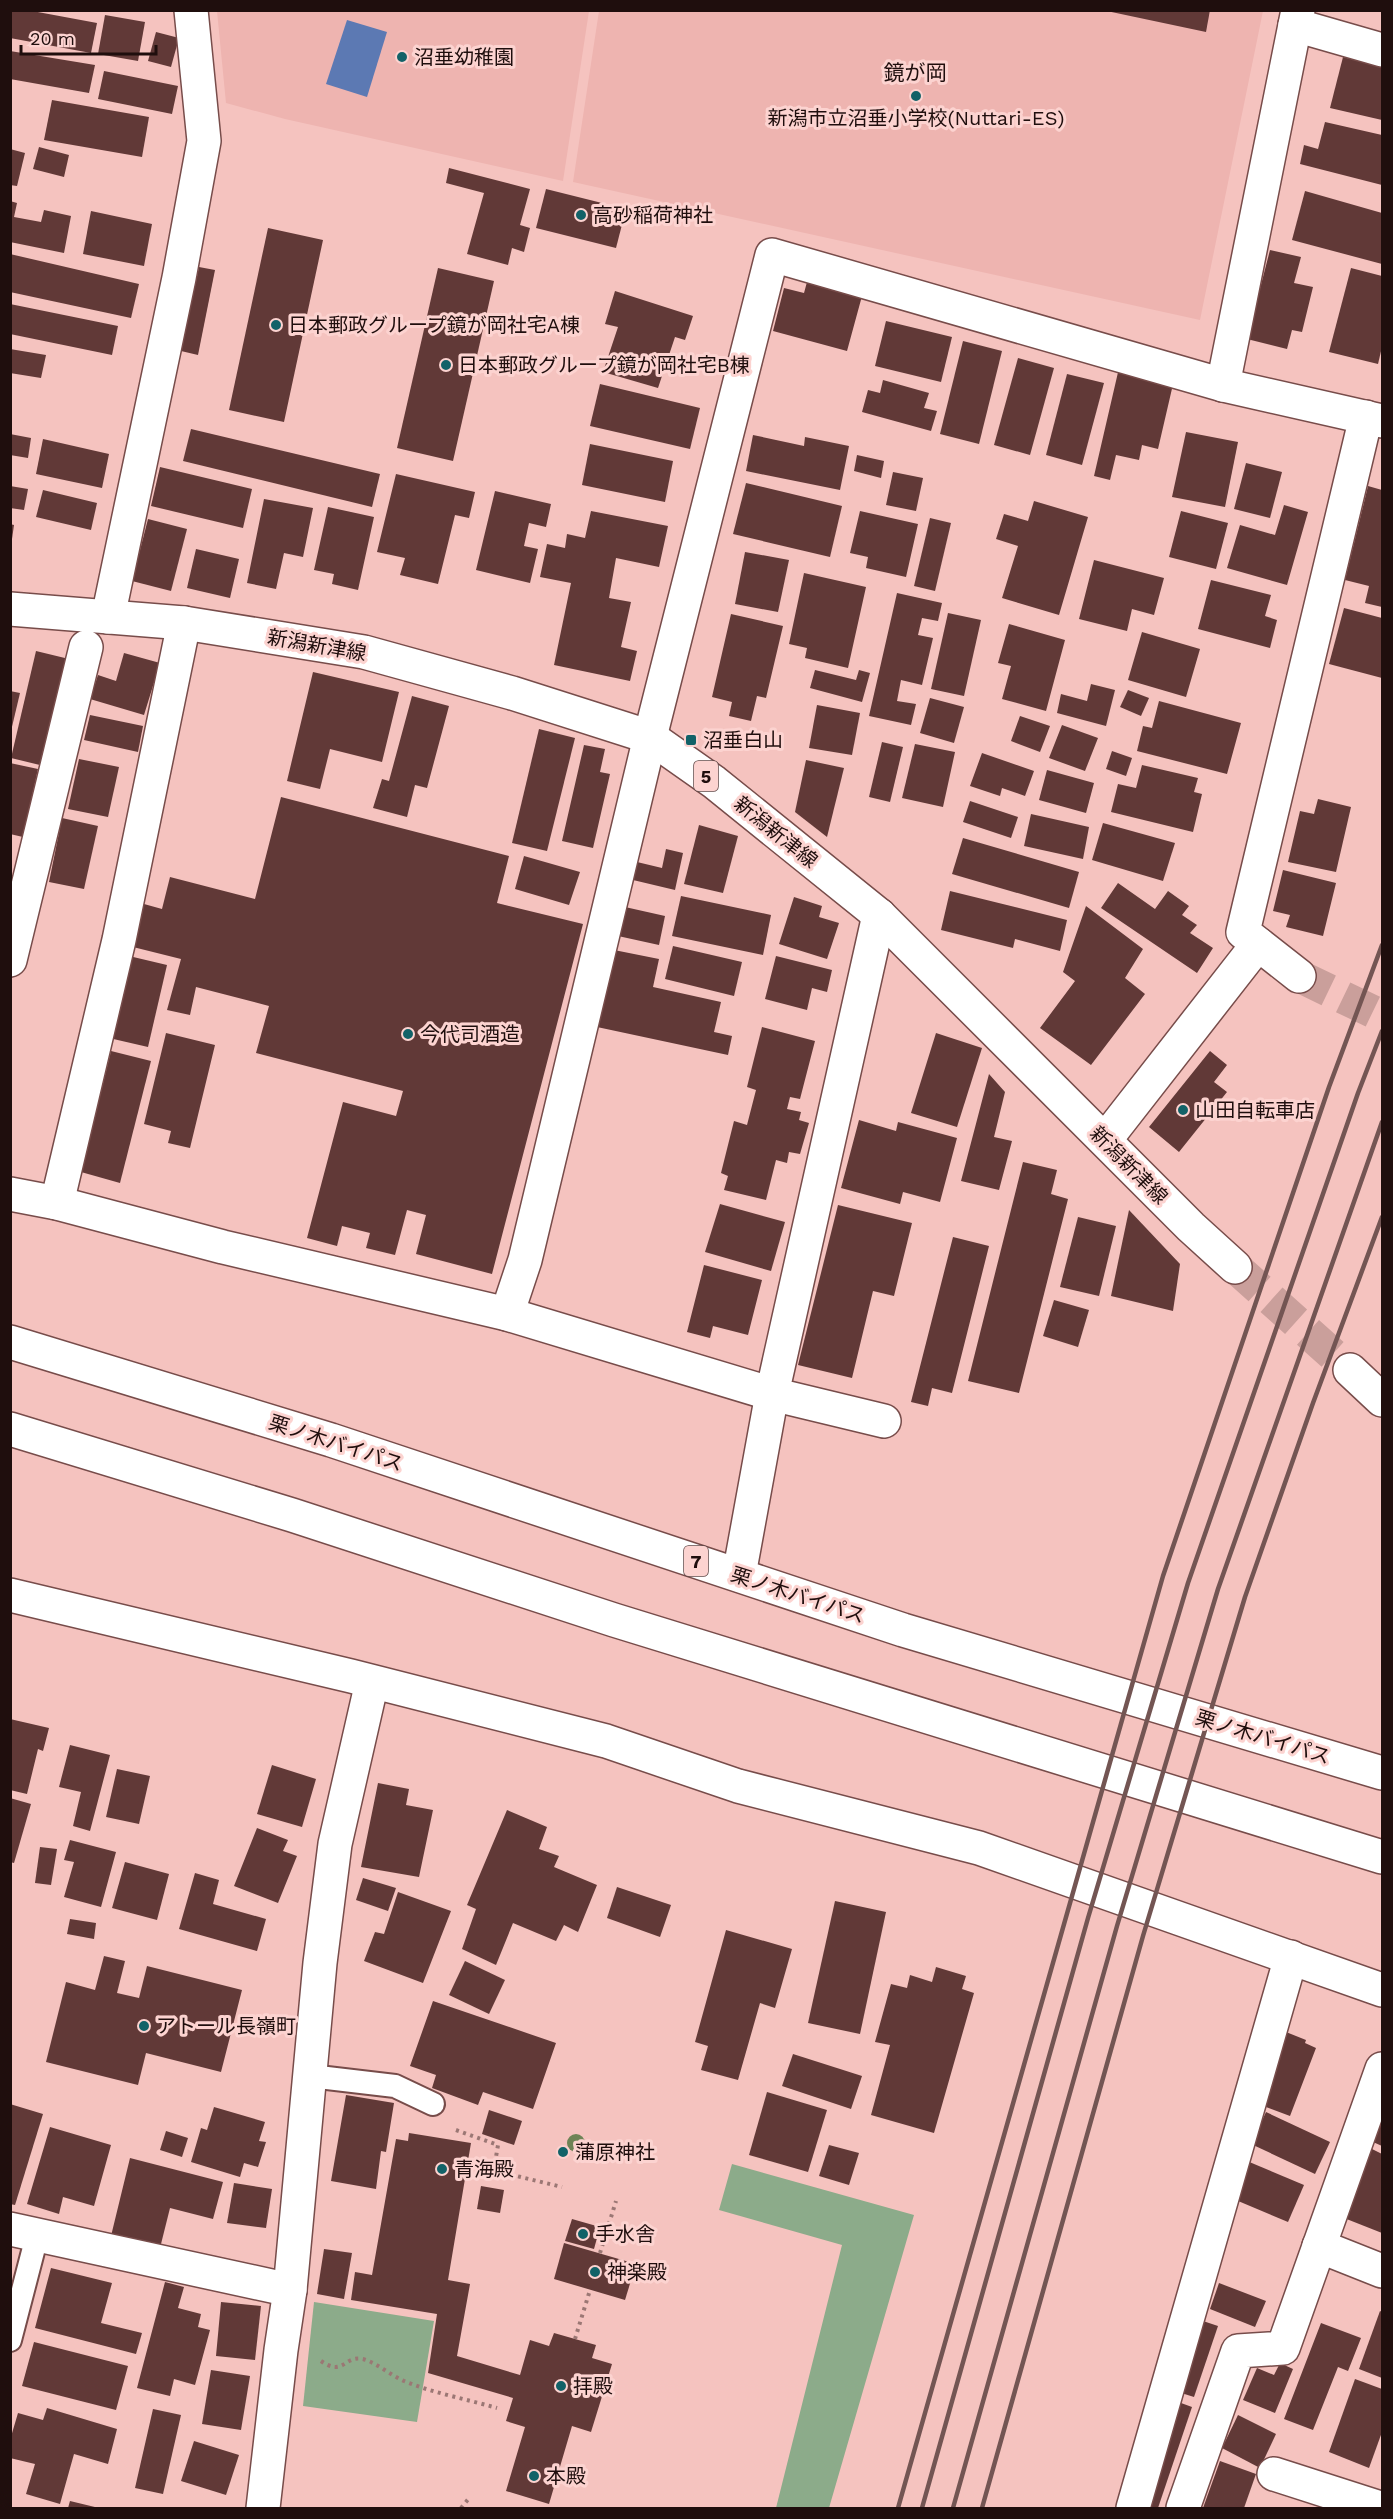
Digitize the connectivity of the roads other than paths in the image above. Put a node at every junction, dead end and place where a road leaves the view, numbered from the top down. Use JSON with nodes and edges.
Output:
{"nodes":[{"id":1,"x":183,"y":11,"type":"edge"},
{"id":2,"x":1296,"y":18,"type":"edge"},
{"id":3,"x":1383,"y":50,"type":"edge"},
{"id":4,"x":1223,"y":385,"type":"junction"},
{"id":5,"x":1374,"y":419,"type":"edge"},
{"id":6,"x":10,"y":609,"type":"edge"},
{"id":7,"x":108,"y":617,"type":"junction"},
{"id":8,"x":184,"y":623,"type":"junction"},
{"id":9,"x":86,"y":647,"type":"dead end"},
{"id":10,"x":650,"y":737,"type":"junction"},
{"id":11,"x":879,"y":915,"type":"junction"},
{"id":12,"x":1258,"y":944,"type":"junction"},
{"id":13,"x":10,"y":960,"type":"edge"},
{"id":14,"x":1299,"y":976,"type":"tunnel mouth"},
{"id":15,"x":1105,"y":1140,"type":"junction"},
{"id":16,"x":10,"y":1194,"type":"edge"},
{"id":17,"x":57,"y":1203,"type":"junction"},
{"id":18,"x":1235,"y":1267,"type":"tunnel mouth"},
{"id":19,"x":507,"y":1314,"type":"junction"},
{"id":20,"x":10,"y":1342,"type":"edge"},
{"id":21,"x":1350,"y":1370,"type":"tunnel mouth"},
{"id":22,"x":772,"y":1394,"type":"junction"},
{"id":23,"x":1383,"y":1400,"type":"edge"},
{"id":24,"x":884,"y":1421,"type":"dead end"},
{"id":25,"x":10,"y":1429,"type":"edge"},
{"id":26,"x":739,"y":1575,"type":"junction"},
{"id":27,"x":10,"y":1595,"type":"edge"},
{"id":28,"x":372,"y":1682,"type":"junction"},
{"id":29,"x":1383,"y":1773,"type":"edge"},
{"id":30,"x":1383,"y":1857,"type":"edge"},
{"id":31,"x":1291,"y":1957,"type":"junction"},
{"id":32,"x":1383,"y":1990,"type":"edge"},
{"id":33,"x":1383,"y":2069,"type":"edge"},
{"id":34,"x":310,"y":2076,"type":"junction"},
{"id":35,"x":433,"y":2104,"type":"road end"},
{"id":36,"x":24,"y":2233,"type":"edge"},
{"id":37,"x":1319,"y":2246,"type":"junction"},
{"id":38,"x":1383,"y":2271,"type":"edge"},
{"id":39,"x":290,"y":2290,"type":"junction"},
{"id":40,"x":10,"y":2340,"type":"edge"},
{"id":41,"x":1274,"y":2474,"type":"dead end"},
{"id":42,"x":263,"y":2508,"type":"edge"},
{"id":43,"x":1133,"y":2508,"type":"edge"},
{"id":44,"x":1183,"y":2508,"type":"edge"},
{"id":45,"x":1380,"y":2508,"type":"edge"}],
"edges":[{"from":1,"to":7,"type":"main road"},
{"from":2,"to":3,"type":"main road"},
{"from":2,"to":4,"type":"main road"},
{"from":4,"to":5,"type":"main road"},
{"from":4,"to":10,"type":"main road"},
{"from":5,"to":12,"type":"main road"},
{"from":6,"to":7,"type":"main road","name":"新潟新津線","number":"5"},
{"from":7,"to":8,"type":"main road","name":"新潟新津線","number":"5"},
{"from":8,"to":10,"type":"main road","name":"新潟新津線","number":"5"},
{"from":8,"to":17,"type":"main road"},
{"from":9,"to":13,"type":"main road"},
{"from":10,"to":11,"type":"main road","name":"新潟新津線","number":"5"},
{"from":10,"to":19,"type":"main road"},
{"from":11,"to":15,"type":"main road","name":"新潟新津線","number":"5"},
{"from":11,"to":22,"type":"main road"},
{"from":12,"to":14,"type":"main road"},
{"from":12,"to":15,"type":"main road"},
{"from":15,"to":18,"type":"main road","name":"新潟新津線","number":"5"},
{"from":16,"to":17,"type":"main road"},
{"from":17,"to":19,"type":"main road"},
{"from":19,"to":22,"type":"main road"},
{"from":20,"to":26,"type":"main road","name":"栗ノ木バイパス","number":"7"},
{"from":21,"to":23,"type":"main road"},
{"from":22,"to":24,"type":"main road"},
{"from":22,"to":26,"type":"main road"},
{"from":25,"to":30,"type":"main road"},
{"from":26,"to":29,"type":"main road","name":"栗ノ木バイパス","number":"7"},
{"from":27,"to":28,"type":"main road"},
{"from":28,"to":31,"type":"main road"},
{"from":28,"to":34,"type":"main road"},
{"from":31,"to":32,"type":"main road"},
{"from":31,"to":43,"type":"main road"},
{"from":33,"to":37,"type":"main road"},
{"from":34,"to":35,"type":"lane"},
{"from":34,"to":39,"type":"main road"},
{"from":36,"to":39,"type":"main road"},
{"from":36,"to":40,"type":"lane"},
{"from":37,"to":38,"type":"main road"},
{"from":37,"to":44,"type":"main road"},
{"from":39,"to":42,"type":"main road"},
{"from":41,"to":45,"type":"main road"}]}
